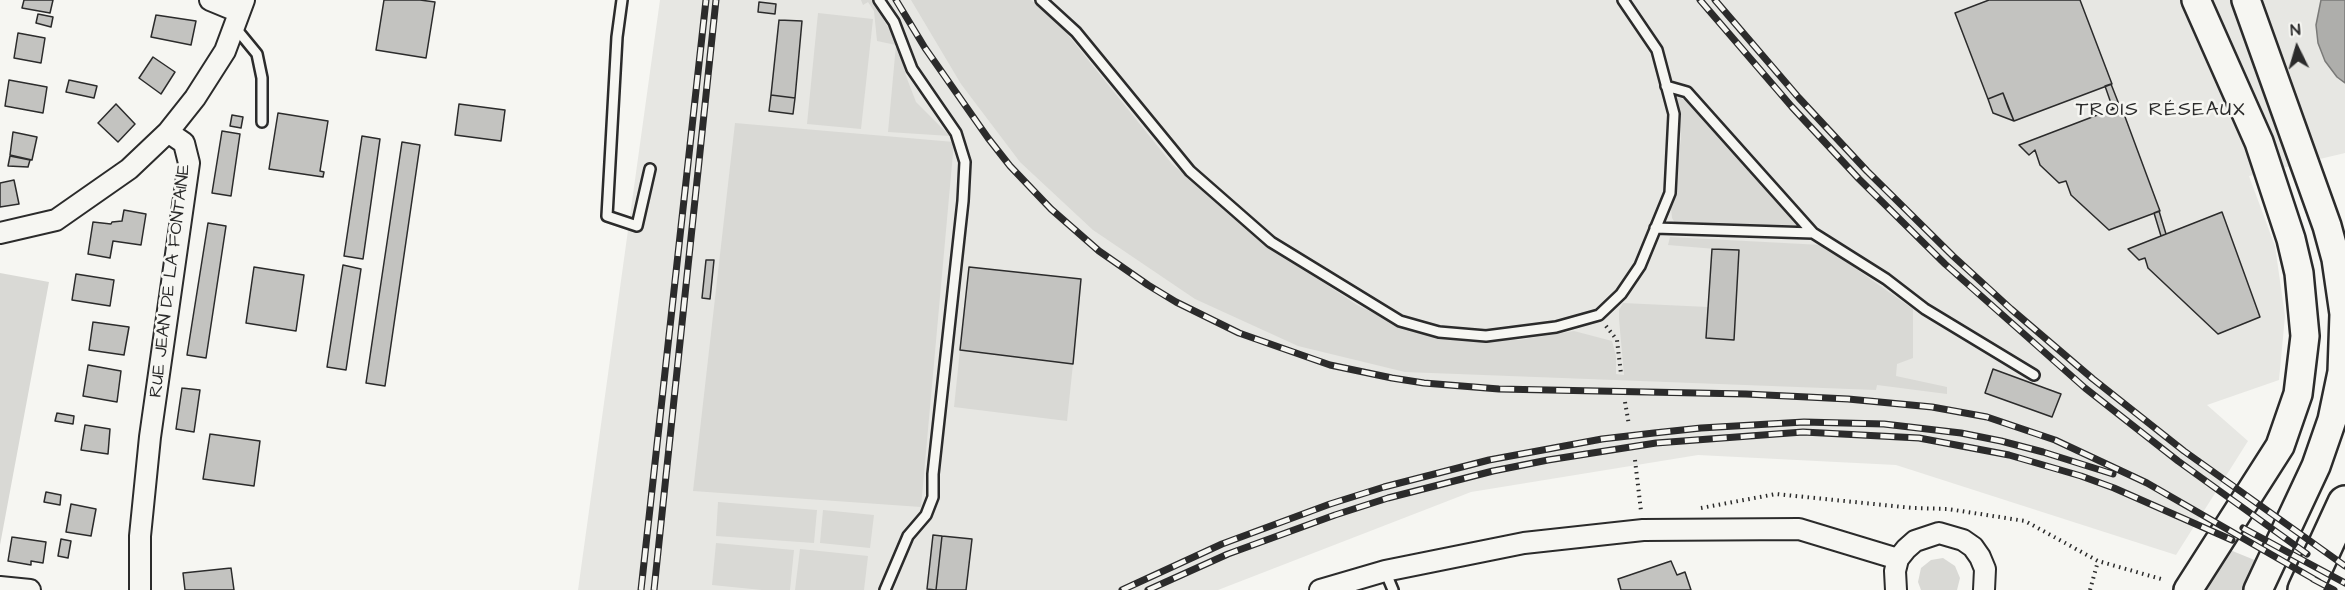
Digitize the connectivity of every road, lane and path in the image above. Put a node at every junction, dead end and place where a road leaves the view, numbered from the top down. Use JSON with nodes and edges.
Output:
{"nodes":[{"id":1,"x":210,"y":0,"type":"edge"},
{"id":2,"x":622,"y":0,"type":"edge"},
{"id":3,"x":879,"y":0,"type":"edge"},
{"id":4,"x":1041,"y":0,"type":"edge"},
{"id":5,"x":1623,"y":0,"type":"edge"},
{"id":6,"x":2196,"y":0,"type":"edge"},
{"id":7,"x":2246,"y":0,"type":"edge"},
{"id":8,"x":239,"y":13,"type":"edge"},
{"id":9,"x":1666,"y":86,"type":"junction"},
{"id":10,"x":262,"y":122,"type":"dead end"},
{"id":11,"x":168,"y":132,"type":"junction"},
{"id":12,"x":650,"y":169,"type":"dead end"},
{"id":13,"x":1655,"y":228,"type":"junction"},
{"id":14,"x":0,"y":234,"type":"edge"},
{"id":15,"x":1813,"y":234,"type":"junction"},
{"id":16,"x":1599,"y":315,"type":"junction"},
{"id":17,"x":1621,"y":374,"type":"dead end"},
{"id":18,"x":2034,"y":375,"type":"dead end"},
{"id":19,"x":1625,"y":402,"type":"dead end"},
{"id":20,"x":1629,"y":424,"type":"dead end"},
{"id":21,"x":1635,"y":460,"type":"dead end"},
{"id":22,"x":2345,"y":503,"type":"edge"},
{"id":23,"x":1643,"y":530,"type":"junction"},
{"id":24,"x":1898,"y":559,"type":"junction"},
{"id":25,"x":2098,"y":561,"type":"dead end"},
{"id":26,"x":1385,"y":571,"type":"junction"},
{"id":27,"x":0,"y":587,"type":"edge"},
{"id":28,"x":30,"y":590,"type":"edge"},
{"id":29,"x":140,"y":590,"type":"edge"},
{"id":30,"x":885,"y":590,"type":"edge"},
{"id":31,"x":1320,"y":590,"type":"edge"},
{"id":32,"x":1393,"y":590,"type":"edge"},
{"id":33,"x":1896,"y":590,"type":"edge"},
{"id":34,"x":1984,"y":590,"type":"edge"},
{"id":35,"x":2090,"y":590,"type":"edge"},
{"id":36,"x":2188,"y":590,"type":"edge"},
{"id":37,"x":2258,"y":590,"type":"edge"},
{"id":38,"x":2305,"y":590,"type":"edge"}],
"edges":[{"from":1,"to":8,"type":"street"},
{"from":2,"to":12,"type":"lane"},
{"from":3,"to":30,"type":"lane"},
{"from":4,"to":16,"type":"lane"},
{"from":5,"to":9,"type":"lane"},
{"from":6,"to":36,"type":"main road"},
{"from":7,"to":37,"type":"main road"},
{"from":8,"to":10,"type":"lane"},
{"from":8,"to":11,"type":"street"},
{"from":9,"to":13,"type":"lane"},
{"from":9,"to":15,"type":"lane"},
{"from":11,"to":14,"type":"street"},
{"from":11,"to":29,"type":"street","name":"RUE JEAN DE LA FONTAINE"},
{"from":13,"to":15,"type":"lane"},
{"from":13,"to":16,"type":"lane"},
{"from":15,"to":18,"type":"lane"},
{"from":16,"to":17,"type":"path"},
{"from":19,"to":20,"type":"path"},
{"from":21,"to":23,"type":"path"},
{"from":22,"to":38,"type":"highway"},
{"from":23,"to":24,"type":"street"},
{"from":23,"to":26,"type":"street"},
{"from":24,"to":33,"type":"street"},
{"from":24,"to":34,"type":"street"},
{"from":25,"to":35,"type":"path"},
{"from":26,"to":31,"type":"street"},
{"from":26,"to":32,"type":"lane"},
{"from":27,"to":28,"type":"street"}]}
